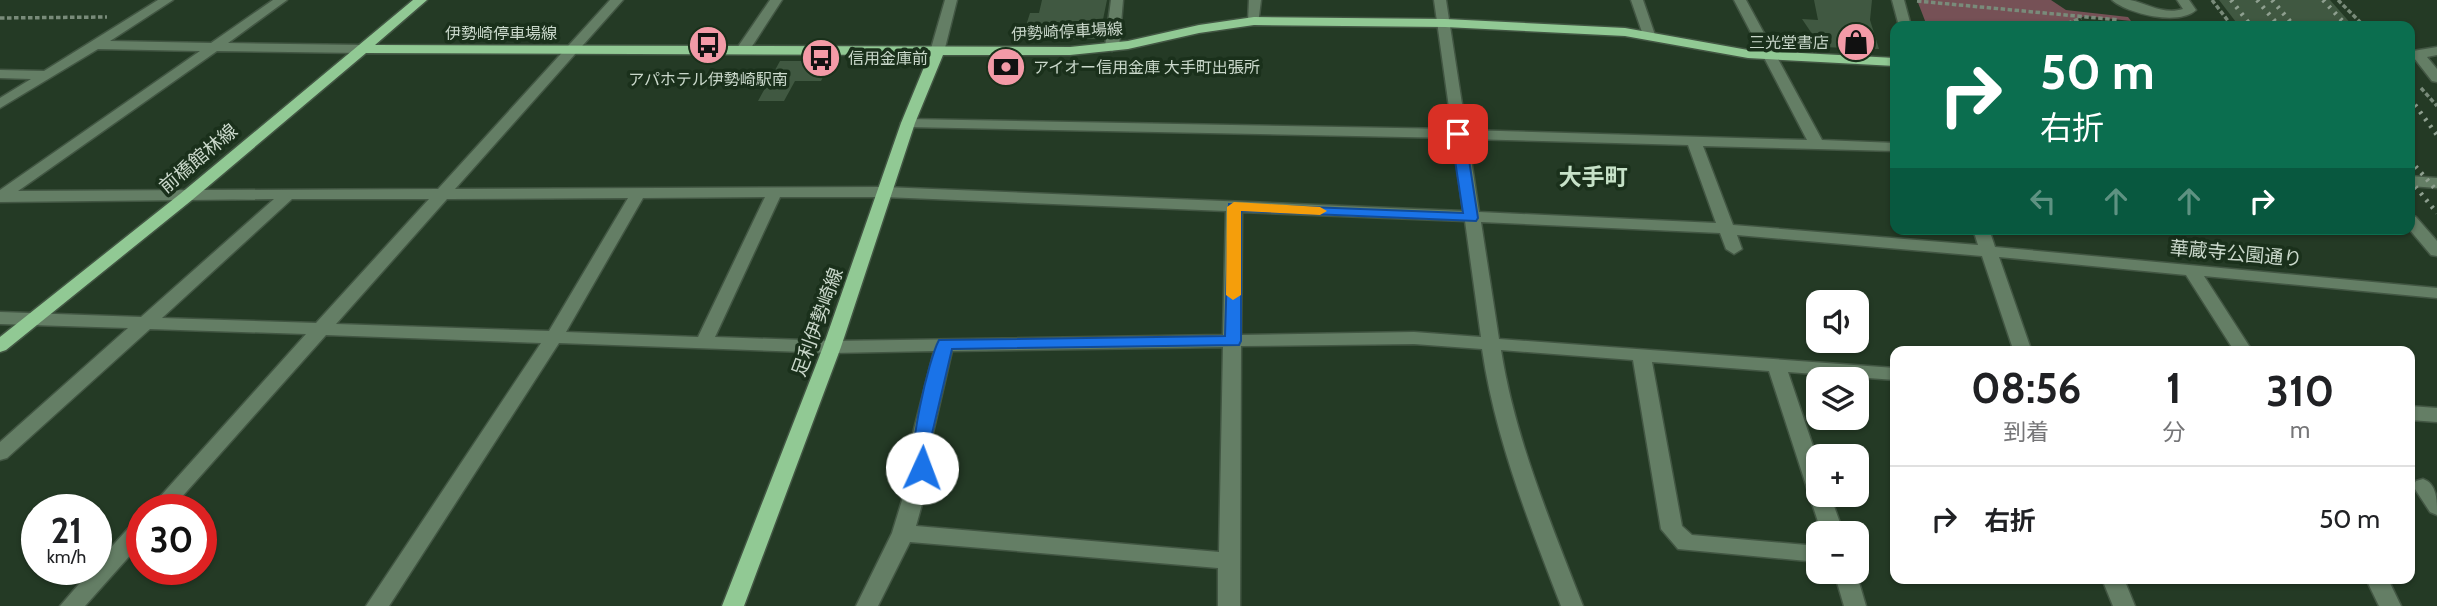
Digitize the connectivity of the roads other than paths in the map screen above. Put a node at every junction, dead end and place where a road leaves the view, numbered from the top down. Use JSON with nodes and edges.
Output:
{"nodes":[{"id":1,"x":167,"y":0,"type":"edge"},
{"id":2,"x":281,"y":0,"type":"edge"},
{"id":3,"x":421,"y":0,"type":"edge"},
{"id":4,"x":617,"y":0,"type":"edge"},
{"id":5,"x":776,"y":0,"type":"edge"},
{"id":6,"x":951,"y":0,"type":"edge"},
{"id":7,"x":1117,"y":0,"type":"edge"},
{"id":8,"x":1255,"y":0,"type":"edge"},
{"id":9,"x":1440,"y":0,"type":"edge"},
{"id":10,"x":1637,"y":0,"type":"edge"},
{"id":11,"x":1740,"y":0,"type":"edge"},
{"id":12,"x":1898,"y":0,"type":"edge"},
{"id":13,"x":2118,"y":0,"type":"edge"},
{"id":14,"x":2183,"y":0,"type":"edge"},
{"id":15,"x":1254,"y":21,"type":"junction"},
{"id":16,"x":1904,"y":21,"type":"edge"},
{"id":17,"x":1445,"y":23,"type":"junction"},
{"id":18,"x":1649,"y":35,"type":"junction"},
{"id":19,"x":97,"y":45,"type":"junction"},
{"id":20,"x":215,"y":47,"type":"junction"},
{"id":21,"x":1112,"y":47,"type":"junction"},
{"id":22,"x":361,"y":49,"type":"junction"},
{"id":23,"x":570,"y":51,"type":"junction"},
{"id":24,"x":742,"y":51,"type":"junction"},
{"id":25,"x":2437,"y":51,"type":"edge"},
{"id":26,"x":937,"y":52,"type":"junction"},
{"id":27,"x":1771,"y":56,"type":"junction"},
{"id":28,"x":1890,"y":62,"type":"edge"},
{"id":29,"x":0,"y":74,"type":"edge"},
{"id":30,"x":47,"y":75,"type":"junction"},
{"id":31,"x":2437,"y":78,"type":"edge"},
{"id":32,"x":0,"y":104,"type":"edge"},
{"id":33,"x":908,"y":123,"type":"junction"},
{"id":34,"x":1458,"y":134,"type":"junction"},
{"id":35,"x":1693,"y":140,"type":"junction"},
{"id":36,"x":1816,"y":143,"type":"junction"},
{"id":37,"x":1890,"y":147,"type":"edge"},
{"id":38,"x":2415,"y":181,"type":"edge"},
{"id":39,"x":2437,"y":183,"type":"edge"},
{"id":40,"x":639,"y":192,"type":"junction"},
{"id":41,"x":775,"y":192,"type":"junction"},
{"id":42,"x":884,"y":192,"type":"junction"},
{"id":43,"x":444,"y":195,"type":"junction"},
{"id":44,"x":0,"y":196,"type":"edge"},
{"id":45,"x":186,"y":197,"type":"junction"},
{"id":46,"x":286,"y":197,"type":"junction"},
{"id":47,"x":1234,"y":207,"type":"junction"},
{"id":48,"x":1471,"y":218,"type":"junction"},
{"id":49,"x":2415,"y":226,"type":"edge"},
{"id":50,"x":1728,"y":229,"type":"junction"},
{"id":51,"x":1983,"y":235,"type":"edge"},
{"id":52,"x":1734,"y":249,"type":"dead end"},
{"id":53,"x":1989,"y":251,"type":"junction"},
{"id":54,"x":2437,"y":251,"type":"edge"},
{"id":55,"x":2191,"y":270,"type":"junction"},
{"id":56,"x":2437,"y":293,"type":"edge"},
{"id":57,"x":0,"y":318,"type":"edge"},
{"id":58,"x":35,"y":318,"type":"junction"},
{"id":59,"x":145,"y":322,"type":"junction"},
{"id":60,"x":323,"y":327,"type":"junction"},
{"id":61,"x":555,"y":336,"type":"junction"},
{"id":62,"x":1233,"y":341,"type":"junction"},
{"id":63,"x":704,"y":342,"type":"junction"},
{"id":64,"x":1489,"y":342,"type":"junction"},
{"id":65,"x":945,"y":344,"type":"junction"},
{"id":66,"x":0,"y":346,"type":"edge"},
{"id":67,"x":2021,"y":346,"type":"edge"},
{"id":68,"x":2240,"y":346,"type":"edge"},
{"id":69,"x":832,"y":347,"type":"junction"},
{"id":70,"x":1641,"y":354,"type":"junction"},
{"id":71,"x":1776,"y":365,"type":"junction"},
{"id":72,"x":1890,"y":374,"type":"edge"},
{"id":73,"x":2415,"y":413,"type":"edge"},
{"id":74,"x":2437,"y":415,"type":"edge"},
{"id":75,"x":0,"y":453,"type":"edge"},
{"id":76,"x":1806,"y":454,"type":"edge"},
{"id":77,"x":2423,"y":486,"type":"dead end"},
{"id":78,"x":173,"y":494,"type":"edge"},
{"id":79,"x":2437,"y":506,"type":"edge"},
{"id":80,"x":903,"y":533,"type":"junction"},
{"id":81,"x":126,"y":546,"type":"edge"},
{"id":82,"x":1806,"y":553,"type":"edge"},
{"id":83,"x":1230,"y":561,"type":"junction"},
{"id":84,"x":1849,"y":584,"type":"edge"},
{"id":85,"x":2115,"y":584,"type":"edge"},
{"id":86,"x":2380,"y":584,"type":"edge"},
{"id":87,"x":71,"y":606,"type":"edge"},
{"id":88,"x":377,"y":606,"type":"edge"},
{"id":89,"x":733,"y":606,"type":"edge"},
{"id":90,"x":867,"y":606,"type":"edge"},
{"id":91,"x":1229,"y":606,"type":"edge"},
{"id":92,"x":1572,"y":606,"type":"edge"},
{"id":93,"x":1855,"y":606,"type":"edge"},
{"id":94,"x":2124,"y":606,"type":"edge"},
{"id":95,"x":2390,"y":606,"type":"edge"}],
"edges":[{"from":1,"to":19,"type":"street"},
{"from":2,"to":20,"type":"street"},
{"from":3,"to":22,"type":"main road","name":"前橋館林線"},
{"from":4,"to":23,"type":"street"},
{"from":5,"to":24,"type":"street"},
{"from":6,"to":26,"type":"street"},
{"from":7,"to":21,"type":"street"},
{"from":8,"to":15,"type":"street"},
{"from":9,"to":17,"type":"street"},
{"from":10,"to":18,"type":"street"},
{"from":11,"to":27,"type":"street"},
{"from":12,"to":16,"type":"street"},
{"from":13,"to":14,"type":"street"},
{"from":15,"to":17,"type":"main road","name":"伊勢崎停車場線"},
{"from":15,"to":21,"type":"main road","name":"伊勢崎停車場線"},
{"from":17,"to":18,"type":"main road","name":"伊勢崎停車場線"},
{"from":17,"to":34,"type":"street"},
{"from":18,"to":27,"type":"main road","name":"伊勢崎停車場線"},
{"from":19,"to":20,"type":"street"},
{"from":19,"to":30,"type":"street"},
{"from":20,"to":22,"type":"street"},
{"from":20,"to":44,"type":"street"},
{"from":21,"to":26,"type":"main road","name":"伊勢崎停車場線"},
{"from":22,"to":23,"type":"main road","name":"伊勢崎停車場線"},
{"from":22,"to":45,"type":"main road","name":"前橋館林線"},
{"from":23,"to":24,"type":"main road","name":"伊勢崎停車場線"},
{"from":23,"to":43,"type":"street"},
{"from":24,"to":26,"type":"main road","name":"伊勢崎停車場線"},
{"from":25,"to":31,"type":"street"},
{"from":26,"to":33,"type":"main road","name":"足利伊勢崎線"},
{"from":27,"to":28,"type":"main road","name":"伊勢崎停車場線"},
{"from":27,"to":36,"type":"street"},
{"from":29,"to":30,"type":"street"},
{"from":30,"to":32,"type":"street"},
{"from":33,"to":34,"type":"street"},
{"from":33,"to":42,"type":"main road","name":"足利伊勢崎線"},
{"from":34,"to":35,"type":"street"},
{"from":34,"to":48,"type":"street"},
{"from":35,"to":36,"type":"street"},
{"from":35,"to":50,"type":"street"},
{"from":36,"to":37,"type":"street"},
{"from":38,"to":39,"type":"street"},
{"from":40,"to":41,"type":"street","name":"華蔵寺公園通り"},
{"from":40,"to":43,"type":"street","name":"華蔵寺公園通り"},
{"from":40,"to":61,"type":"street"},
{"from":41,"to":42,"type":"street","name":"華蔵寺公園通り"},
{"from":41,"to":63,"type":"street"},
{"from":42,"to":47,"type":"street","name":"華蔵寺公園通り"},
{"from":42,"to":69,"type":"main road","name":"足利伊勢崎線"},
{"from":43,"to":46,"type":"street","name":"華蔵寺公園通り"},
{"from":43,"to":60,"type":"street"},
{"from":44,"to":45,"type":"street","name":"華蔵寺公園通り"},
{"from":45,"to":46,"type":"street","name":"華蔵寺公園通り"},
{"from":45,"to":58,"type":"main road","name":"前橋館林線"},
{"from":46,"to":59,"type":"street"},
{"from":47,"to":48,"type":"street","name":"華蔵寺公園通り"},
{"from":47,"to":62,"type":"street"},
{"from":48,"to":50,"type":"street","name":"華蔵寺公園通り"},
{"from":48,"to":64,"type":"street"},
{"from":49,"to":54,"type":"street"},
{"from":50,"to":52,"type":"street"},
{"from":50,"to":53,"type":"street","name":"華蔵寺公園通り"},
{"from":51,"to":53,"type":"street"},
{"from":53,"to":55,"type":"street","name":"華蔵寺公園通り"},
{"from":53,"to":67,"type":"street"},
{"from":55,"to":56,"type":"street","name":"華蔵寺公園通り"},
{"from":55,"to":68,"type":"street"},
{"from":57,"to":58,"type":"street"},
{"from":58,"to":59,"type":"street"},
{"from":58,"to":66,"type":"main road","name":"前橋館林線"},
{"from":59,"to":60,"type":"street"},
{"from":59,"to":75,"type":"street"},
{"from":60,"to":61,"type":"street"},
{"from":60,"to":78,"type":"street"},
{"from":61,"to":63,"type":"street"},
{"from":61,"to":88,"type":"street"},
{"from":62,"to":64,"type":"street"},
{"from":62,"to":65,"type":"street"},
{"from":62,"to":83,"type":"street"},
{"from":63,"to":69,"type":"street"},
{"from":64,"to":70,"type":"street"},
{"from":64,"to":92,"type":"street"},
{"from":65,"to":69,"type":"street"},
{"from":65,"to":80,"type":"street"},
{"from":69,"to":89,"type":"main road","name":"足利伊勢崎線"},
{"from":70,"to":71,"type":"street"},
{"from":70,"to":82,"type":"street"},
{"from":71,"to":72,"type":"street"},
{"from":71,"to":76,"type":"street"},
{"from":73,"to":74,"type":"street"},
{"from":77,"to":79,"type":"street"},
{"from":80,"to":83,"type":"street"},
{"from":80,"to":90,"type":"street"},
{"from":81,"to":87,"type":"street"},
{"from":83,"to":91,"type":"street"},
{"from":84,"to":93,"type":"street"},
{"from":85,"to":94,"type":"street"},
{"from":86,"to":95,"type":"street"}]}
